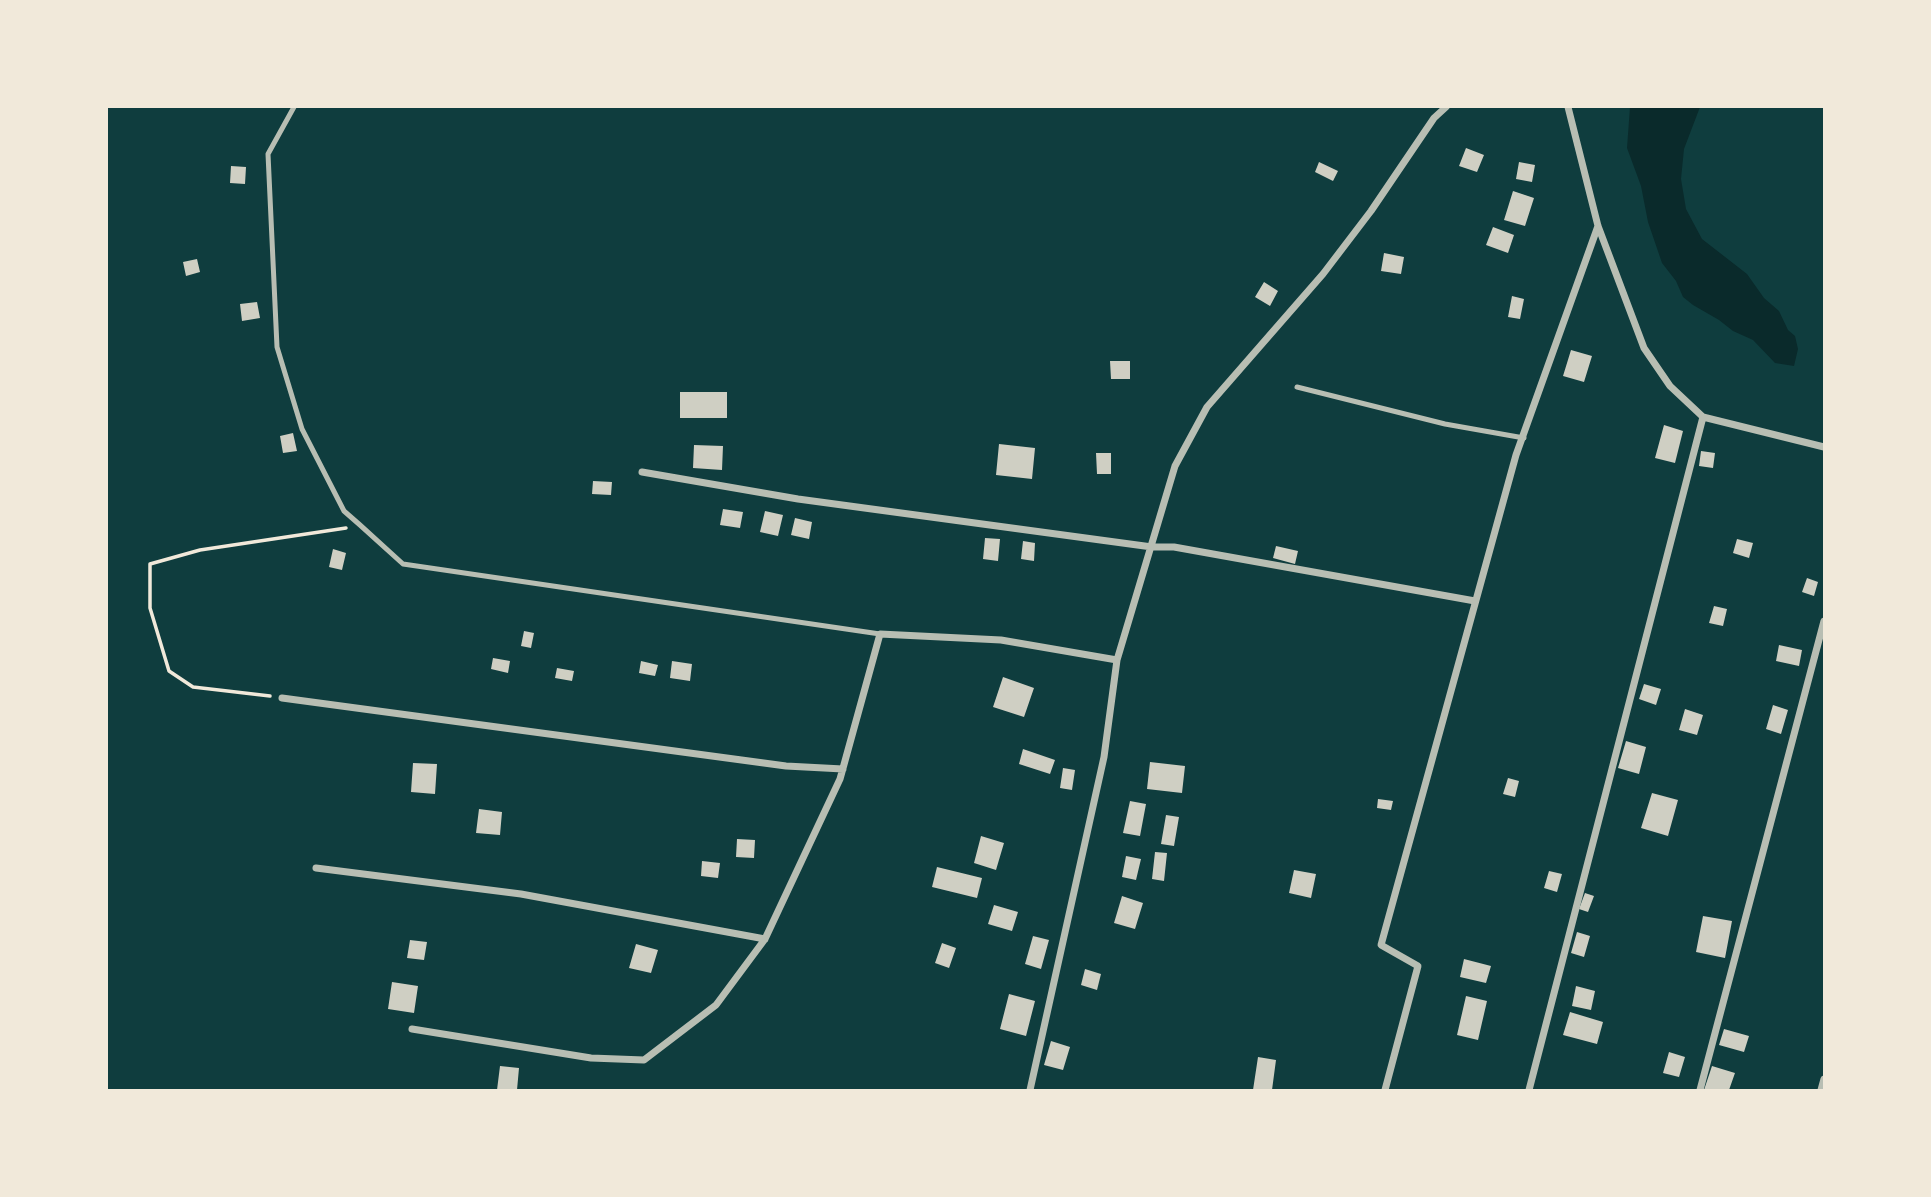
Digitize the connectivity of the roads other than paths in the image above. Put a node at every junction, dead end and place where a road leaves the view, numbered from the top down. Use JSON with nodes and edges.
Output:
{"nodes":[{"id":1,"x":294,"y":107,"type":"edge"},
{"id":2,"x":1446,"y":107,"type":"edge"},
{"id":3,"x":1568,"y":107,"type":"edge"},
{"id":4,"x":1598,"y":226,"type":"junction"},
{"id":5,"x":1297,"y":387,"type":"dead end"},
{"id":6,"x":1703,"y":417,"type":"junction"},
{"id":7,"x":1524,"y":438,"type":"junction"},
{"id":8,"x":1824,"y":447,"type":"edge"},
{"id":9,"x":642,"y":472,"type":"dead end"},
{"id":10,"x":1152,"y":547,"type":"junction"},
{"id":11,"x":1475,"y":601,"type":"junction"},
{"id":12,"x":1824,"y":621,"type":"edge"},
{"id":13,"x":880,"y":634,"type":"junction"},
{"id":14,"x":1117,"y":660,"type":"junction"},
{"id":15,"x":282,"y":698,"type":"road end"},
{"id":16,"x":843,"y":769,"type":"junction"},
{"id":17,"x":316,"y":868,"type":"dead end"},
{"id":18,"x":765,"y":939,"type":"junction"},
{"id":19,"x":412,"y":1029,"type":"dead end"},
{"id":20,"x":1824,"y":1079,"type":"edge"},
{"id":21,"x":1030,"y":1090,"type":"edge"},
{"id":22,"x":1385,"y":1090,"type":"edge"},
{"id":23,"x":1529,"y":1090,"type":"edge"},
{"id":24,"x":1700,"y":1090,"type":"edge"},
{"id":25,"x":1821,"y":1090,"type":"edge"}],
"edges":[{"from":1,"to":13,"type":"lane"},
{"from":2,"to":10,"type":"street"},
{"from":3,"to":4,"type":"street"},
{"from":4,"to":6,"type":"street"},
{"from":4,"to":7,"type":"street"},
{"from":5,"to":7,"type":"lane"},
{"from":6,"to":8,"type":"street"},
{"from":6,"to":23,"type":"street"},
{"from":7,"to":11,"type":"street"},
{"from":9,"to":10,"type":"street"},
{"from":10,"to":11,"type":"street"},
{"from":10,"to":14,"type":"street"},
{"from":11,"to":22,"type":"street"},
{"from":12,"to":24,"type":"street"},
{"from":13,"to":14,"type":"street"},
{"from":13,"to":16,"type":"street"},
{"from":14,"to":21,"type":"street"},
{"from":15,"to":16,"type":"street"},
{"from":16,"to":18,"type":"street"},
{"from":17,"to":18,"type":"street"},
{"from":18,"to":19,"type":"street"},
{"from":20,"to":25,"type":"street"}]}
